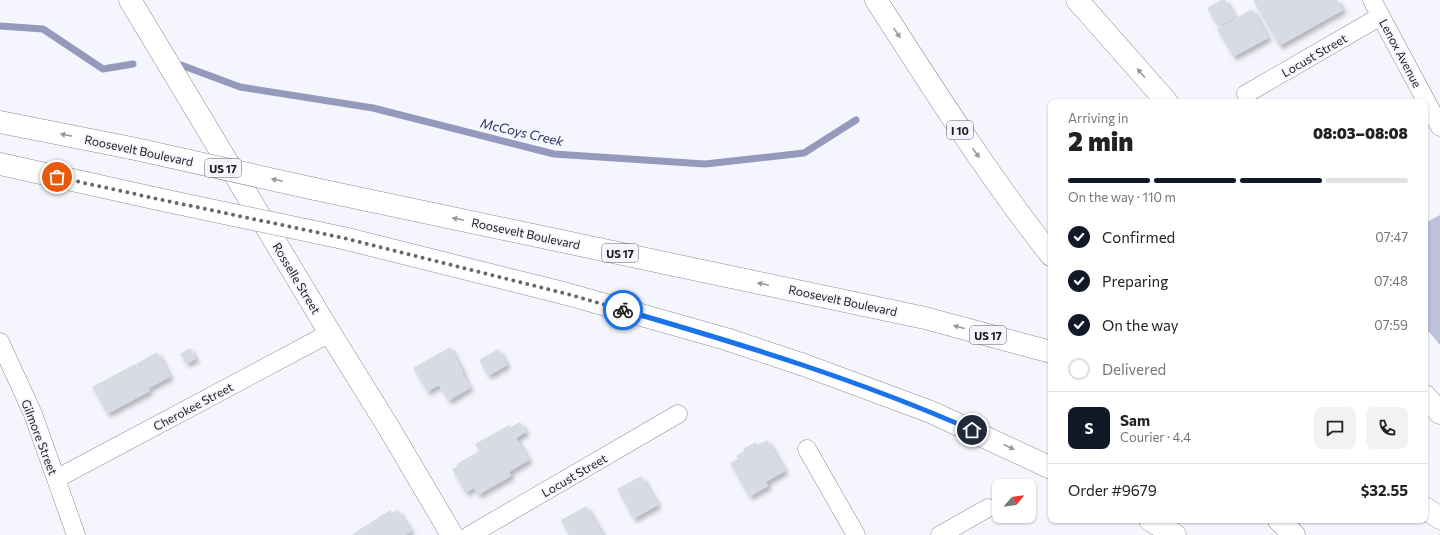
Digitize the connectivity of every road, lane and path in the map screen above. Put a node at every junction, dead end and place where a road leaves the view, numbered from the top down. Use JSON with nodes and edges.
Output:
{"nodes":[{"id":1,"x":130,"y":0,"type":"edge"},
{"id":2,"x":876,"y":0,"type":"edge"},
{"id":3,"x":1077,"y":0,"type":"edge"},
{"id":4,"x":1372,"y":0,"type":"edge"},
{"id":5,"x":1381,"y":16,"type":"junction"},
{"id":6,"x":1246,"y":94,"type":"dead end"},
{"id":7,"x":1164,"y":99,"type":"edge"},
{"id":8,"x":1425,"y":99,"type":"edge"},
{"id":9,"x":1428,"y":104,"type":"edge"},
{"id":10,"x":0,"y":122,"type":"edge"},
{"id":11,"x":1440,"y":127,"type":"edge"},
{"id":12,"x":0,"y":164,"type":"edge"},
{"id":13,"x":1048,"y":251,"type":"edge"},
{"id":14,"x":330,"y":333,"type":"junction"},
{"id":15,"x":0,"y":342,"type":"edge"},
{"id":16,"x":1048,"y":351,"type":"edge"},
{"id":17,"x":1428,"y":399,"type":"edge"},
{"id":18,"x":1440,"y":413,"type":"edge"},
{"id":19,"x":678,"y":414,"type":"dead end"},
{"id":20,"x":807,"y":449,"type":"dead end"},
{"id":21,"x":1048,"y":467,"type":"edge"},
{"id":22,"x":56,"y":479,"type":"junction"},
{"id":23,"x":988,"y":508,"type":"dead end"},
{"id":24,"x":1428,"y":510,"type":"edge"},
{"id":25,"x":1440,"y":518,"type":"edge"},
{"id":26,"x":1155,"y":523,"type":"edge"},
{"id":27,"x":1282,"y":523,"type":"edge"},
{"id":28,"x":76,"y":535,"type":"edge"},
{"id":29,"x":452,"y":535,"type":"edge"},
{"id":30,"x":470,"y":535,"type":"edge"},
{"id":31,"x":856,"y":535,"type":"edge"},
{"id":32,"x":940,"y":535,"type":"edge"},
{"id":33,"x":1175,"y":535,"type":"edge"},
{"id":34,"x":1294,"y":535,"type":"edge"}],
"edges":[{"from":1,"to":14,"type":"main road","name":"Rosselle Street"},
{"from":2,"to":13,"type":"main road","number":"I 10","one_way":true},
{"from":7,"to":3,"type":"main road","one_way":true},
{"from":4,"to":5,"type":"street","name":"Lenox Avenue"},
{"from":5,"to":6,"type":"street","name":"Locust Street"},
{"from":5,"to":8,"type":"street","name":"Lenox Avenue"},
{"from":9,"to":11,"type":"street","name":"Lenox Avenue"},
{"from":16,"to":10,"type":"main road","name":"Roosevelt Boulevard","number":"US 17","one_way":true,"bridge":true},
{"from":12,"to":21,"type":"main road","one_way":true,"bridge":true},
{"from":14,"to":22,"type":"street","name":"Cherokee Street"},
{"from":14,"to":29,"type":"main road","name":"Rosselle Street"},
{"from":15,"to":22,"type":"street","name":"Gilmore Street"},
{"from":17,"to":18,"type":"main road"},
{"from":19,"to":30,"type":"street","name":"Locust Street"},
{"from":20,"to":31,"type":"street"},
{"from":22,"to":28,"type":"street","name":"Gilmore Street"},
{"from":23,"to":32,"type":"street"},
{"from":24,"to":25,"type":"main road"},
{"from":26,"to":33,"type":"main road"},
{"from":27,"to":34,"type":"main road"}]}
